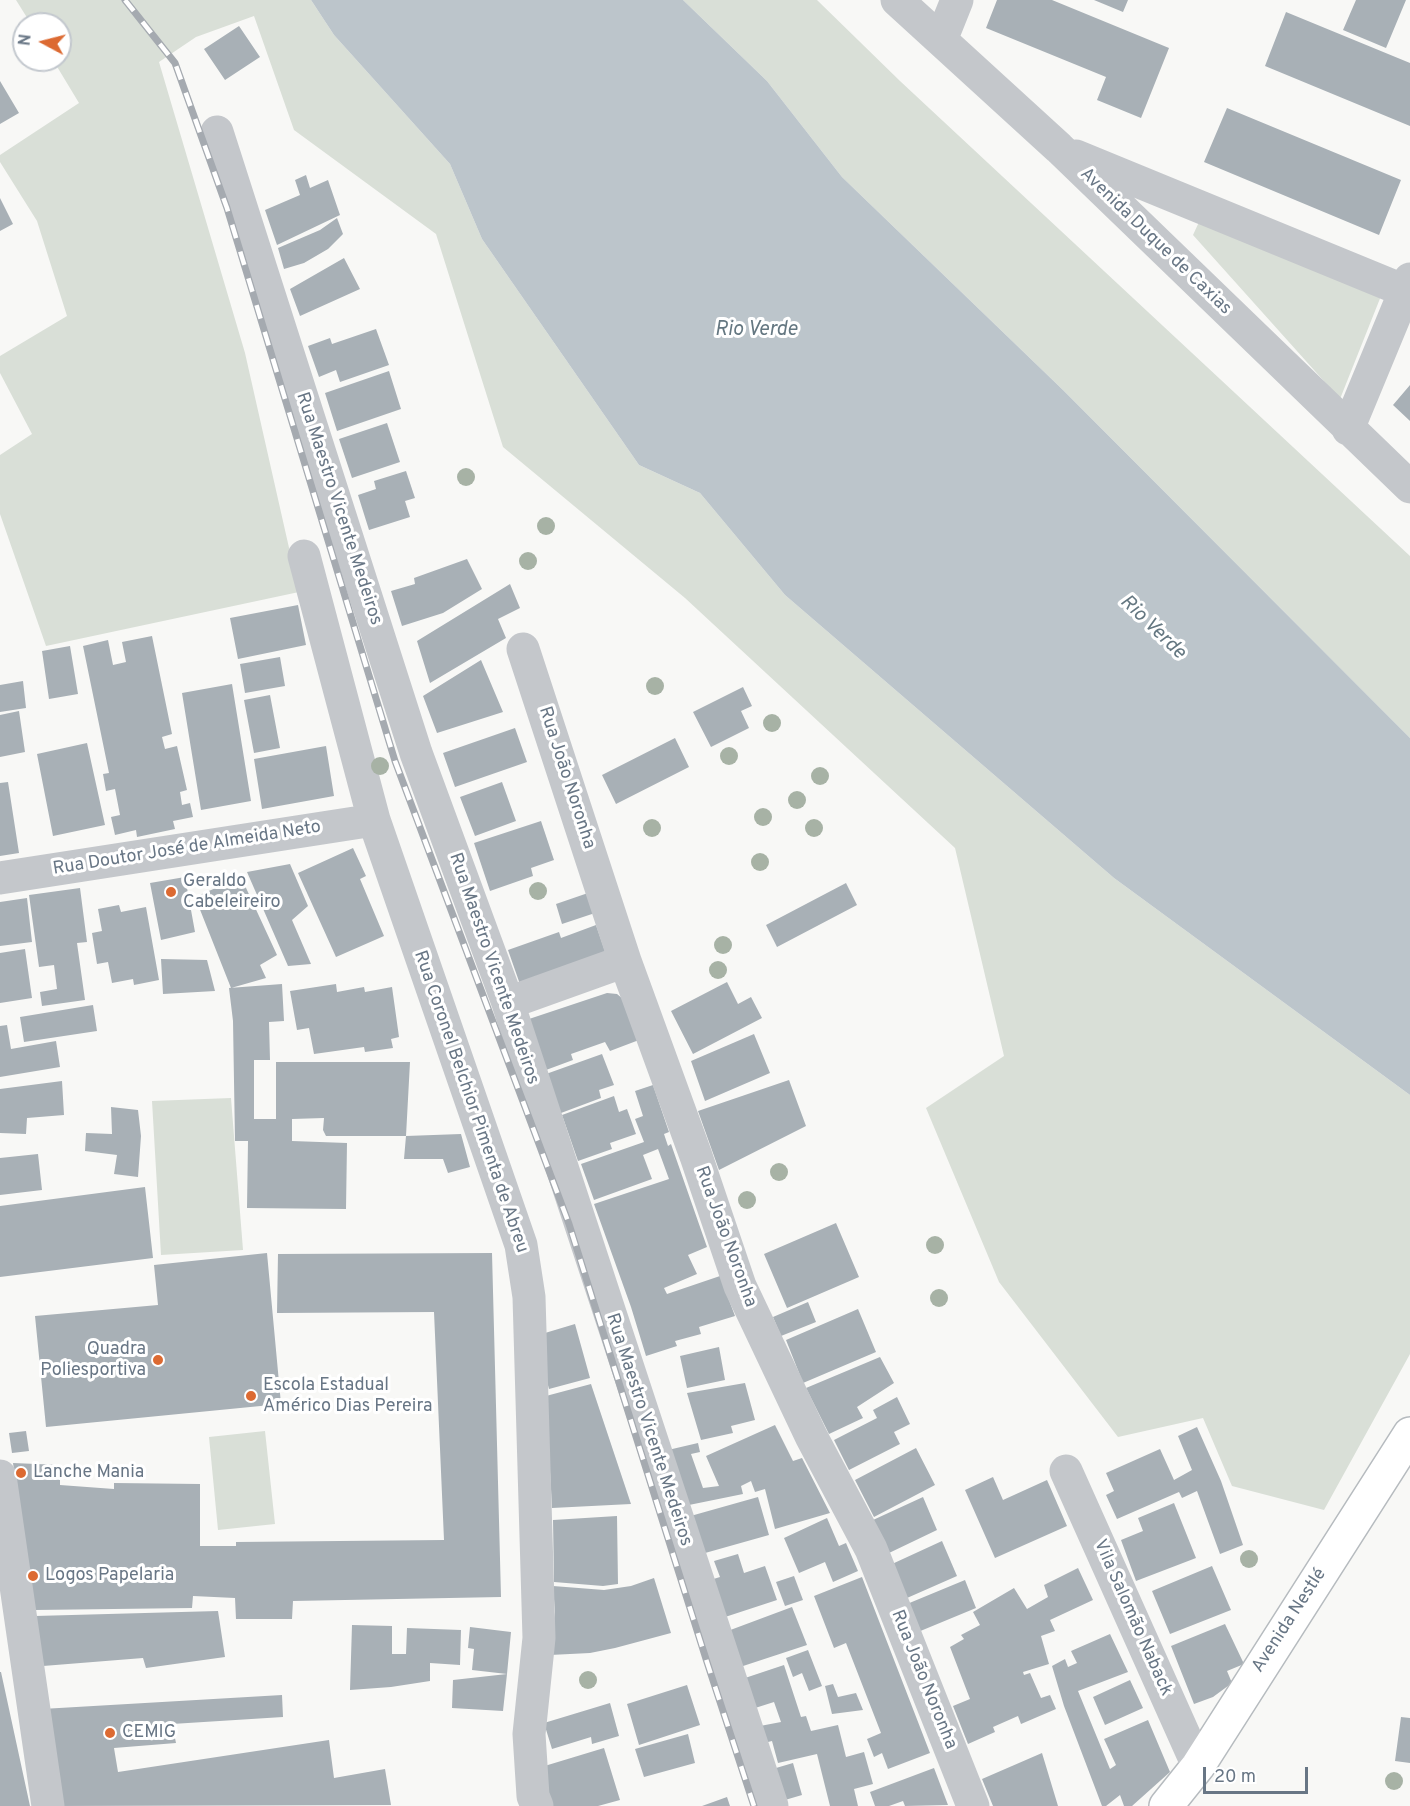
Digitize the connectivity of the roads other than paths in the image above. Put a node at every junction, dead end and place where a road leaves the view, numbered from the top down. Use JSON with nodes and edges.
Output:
{"nodes":[{"id":1,"x":897,"y":0,"type":"edge"},
{"id":2,"x":957,"y":0,"type":"edge"},
{"id":3,"x":941,"y":40,"type":"junction"},
{"id":4,"x":217,"y":132,"type":"dead end"},
{"id":5,"x":1059,"y":148,"type":"junction"},
{"id":6,"x":1408,"y":288,"type":"edge"},
{"id":7,"x":1348,"y":429,"type":"junction"},
{"id":8,"x":1410,"y":487,"type":"edge"},
{"id":9,"x":304,"y":556,"type":"dead end"},
{"id":10,"x":523,"y":649,"type":"dead end"},
{"id":11,"x":375,"y":820,"type":"junction"},
{"id":12,"x":0,"y":878,"type":"edge"},
{"id":13,"x":625,"y":961,"type":"junction"},
{"id":14,"x":508,"y":1003,"type":"junction"},
{"id":15,"x":1410,"y":1434,"type":"edge"},
{"id":16,"x":1066,"y":1471,"type":"dead end"},
{"id":17,"x":0,"y":1476,"type":"edge"},
{"id":18,"x":1198,"y":1766,"type":"junction"},
{"id":19,"x":48,"y":1806,"type":"edge"},
{"id":20,"x":537,"y":1806,"type":"edge"},
{"id":21,"x":772,"y":1806,"type":"edge"},
{"id":22,"x":973,"y":1806,"type":"edge"},
{"id":23,"x":1166,"y":1806,"type":"edge"}],
"edges":[{"from":1,"to":3,"type":"street","name":"Avenida Duque de Caxias"},
{"from":2,"to":3,"type":"street"},
{"from":3,"to":5,"type":"street","name":"Avenida Duque de Caxias"},
{"from":4,"to":14,"type":"street","name":"Rua Maestro Vicente Medeiros"},
{"from":5,"to":6,"type":"street"},
{"from":5,"to":7,"type":"street","name":"Avenida Duque de Caxias"},
{"from":6,"to":7,"type":"street"},
{"from":7,"to":8,"type":"street","name":"Avenida Duque de Caxias"},
{"from":9,"to":11,"type":"street","name":"Rua Coronel Belchior Pimenta de Abreu"},
{"from":10,"to":13,"type":"street","name":"Rua João Noronha"},
{"from":11,"to":12,"type":"street","name":"Rua Doutor José de Almeida Neto"},
{"from":11,"to":20,"type":"street","name":"Rua Coronel Belchior Pimenta de Abreu"},
{"from":13,"to":14,"type":"street"},
{"from":13,"to":22,"type":"street","name":"Rua João Noronha"},
{"from":14,"to":21,"type":"street","name":"Rua Maestro Vicente Medeiros"},
{"from":15,"to":18,"type":"main road","name":"Avenida Nestlé"},
{"from":16,"to":18,"type":"street","name":"Vila Salomão Naback"},
{"from":17,"to":19,"type":"street"},
{"from":18,"to":23,"type":"main road","name":"Avenida Nestlé"}]}
